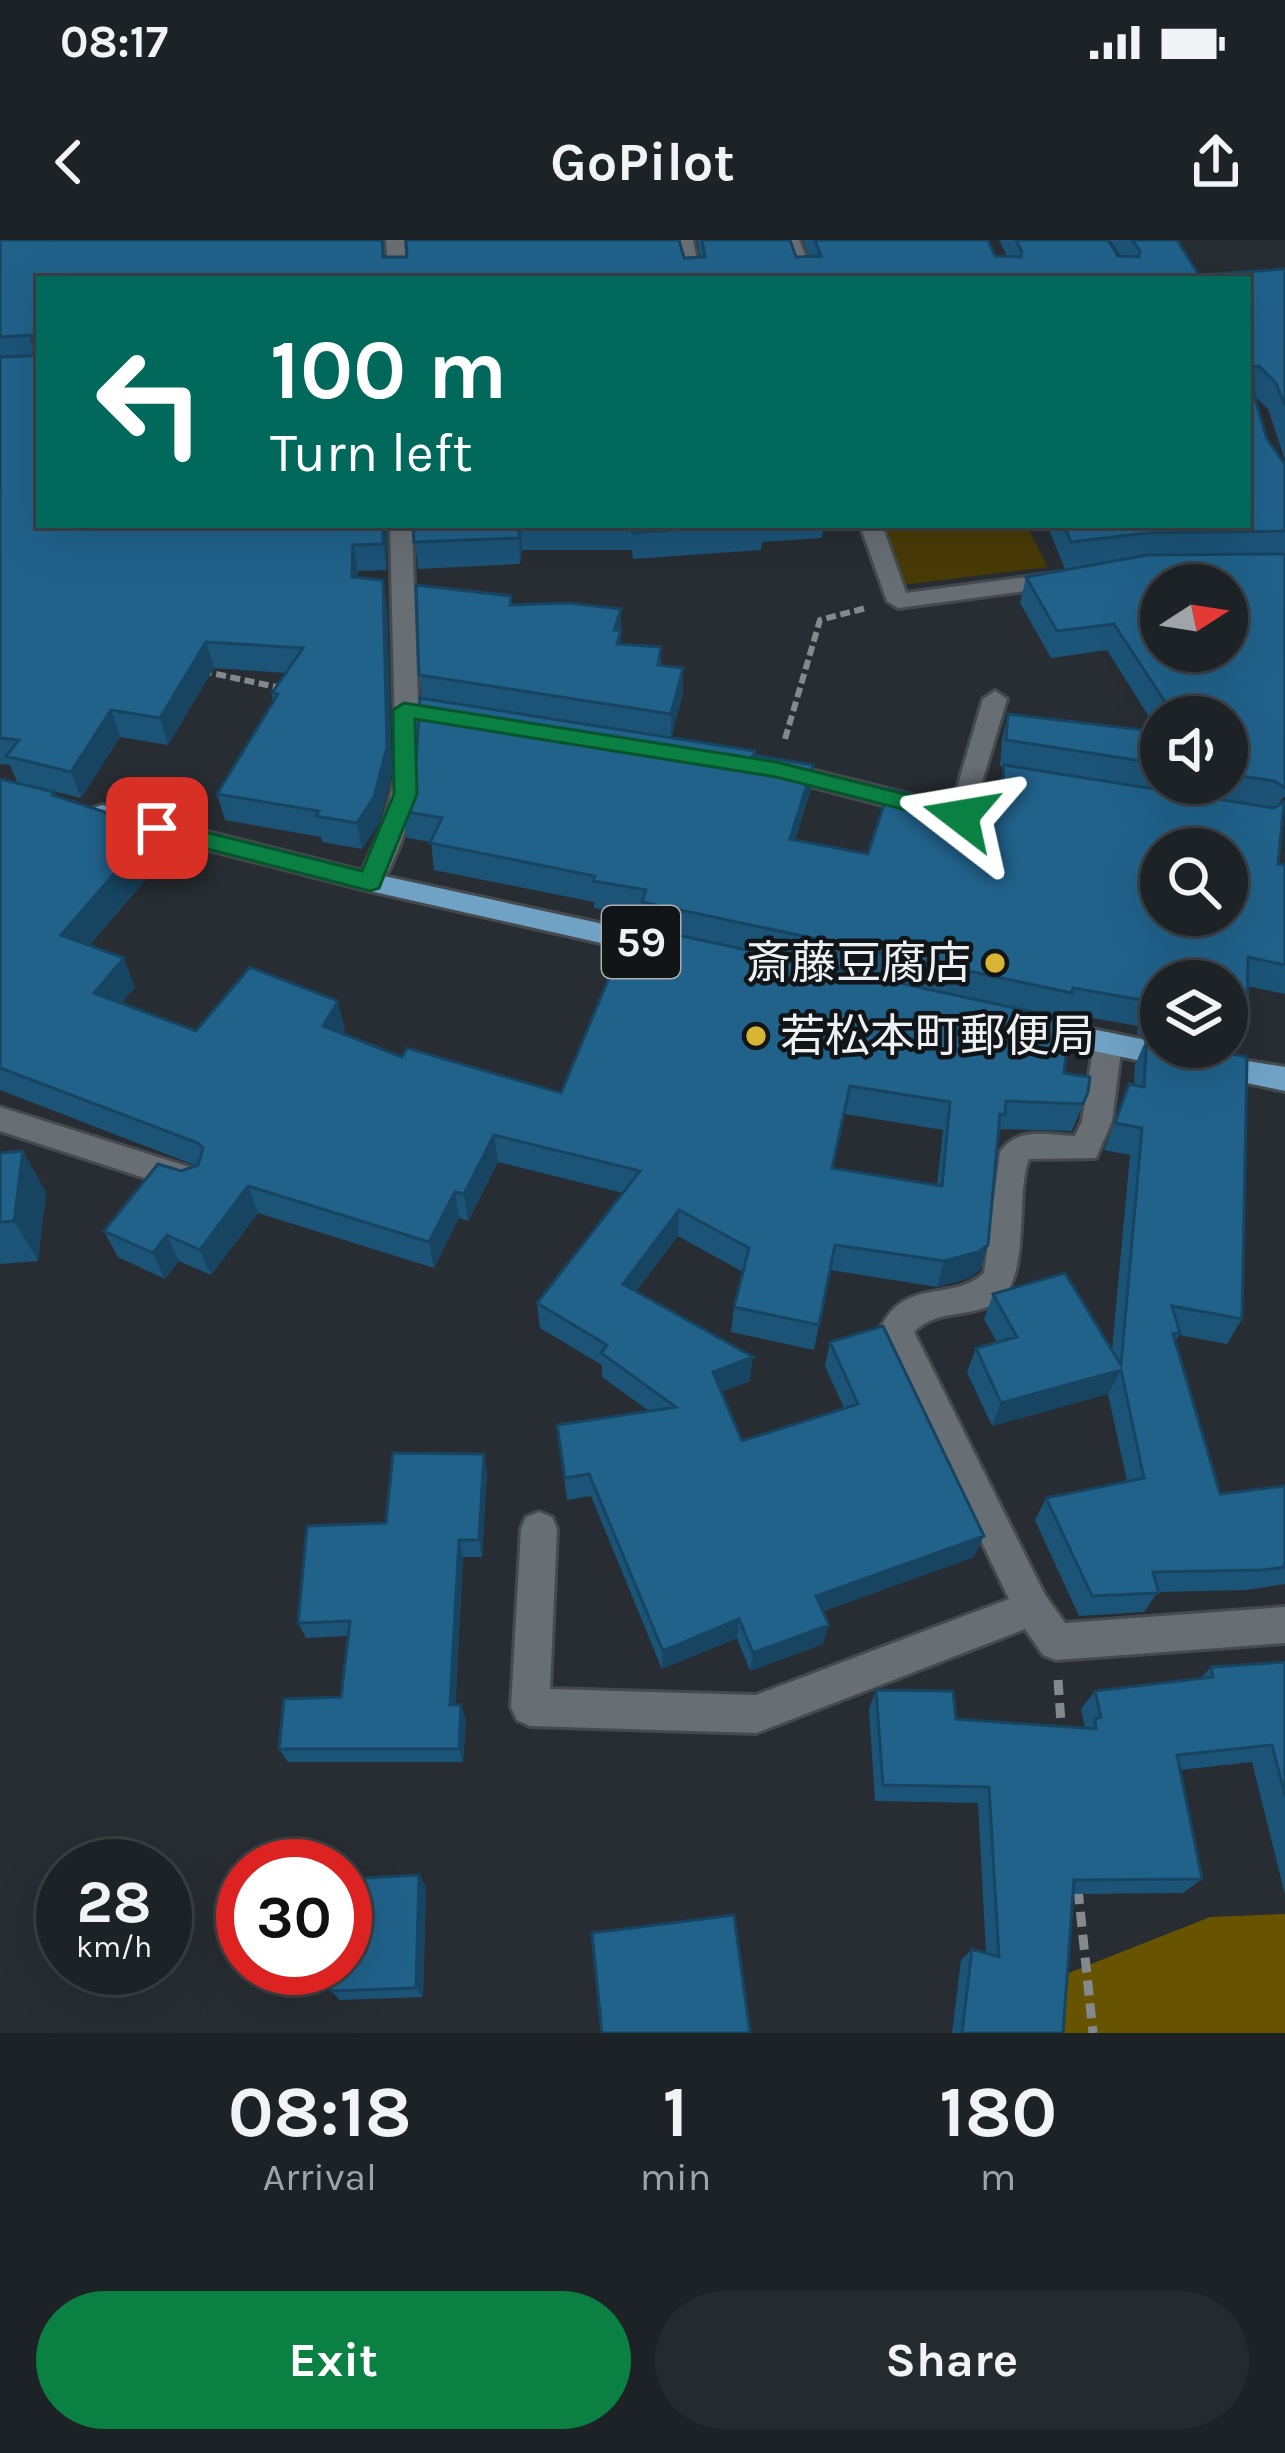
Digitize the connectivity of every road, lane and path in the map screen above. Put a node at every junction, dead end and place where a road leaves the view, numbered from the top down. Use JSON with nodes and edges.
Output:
{"nodes":[{"id":1,"x":395,"y":240,"type":"edge"},
{"id":2,"x":684,"y":240,"type":"edge"},
{"id":3,"x":790,"y":240,"type":"edge"},
{"id":4,"x":398,"y":276,"type":"edge"},
{"id":5,"x":691,"y":276,"type":"edge"},
{"id":6,"x":805,"y":276,"type":"edge"},
{"id":7,"x":400,"y":528,"type":"edge"},
{"id":8,"x":872,"y":528,"type":"edge"},
{"id":9,"x":1085,"y":576,"type":"edge"},
{"id":10,"x":898,"y":601,"type":"junction"},
{"id":11,"x":202,"y":671,"type":"edge"},
{"id":12,"x":284,"y":688,"type":"edge"},
{"id":13,"x":995,"y":699,"type":"dead end"},
{"id":14,"x":404,"y":710,"type":"junction"},
{"id":15,"x":474,"y":721,"type":"edge"},
{"id":16,"x":765,"y":767,"type":"joint"},
{"id":17,"x":76,"y":809,"type":"edge"},
{"id":18,"x":370,"y":882,"type":"junction"},
{"id":19,"x":697,"y":955,"type":"edge"},
{"id":20,"x":995,"y":1020,"type":"edge"},
{"id":21,"x":1108,"y":1043,"type":"junction"},
{"id":22,"x":1285,"y":1078,"type":"edge"},
{"id":23,"x":0,"y":1119,"type":"edge"},
{"id":24,"x":194,"y":1181,"type":"edge"},
{"id":25,"x":539,"y":1529,"type":"dead end"},
{"id":26,"x":1032,"y":1608,"type":"junction"},
{"id":27,"x":1285,"y":1624,"type":"edge"},
{"id":28,"x":1057,"y":1642,"type":"junction"},
{"id":29,"x":1063,"y":1745,"type":"edge"},
{"id":30,"x":1077,"y":1878,"type":"edge"},
{"id":31,"x":1093,"y":2033,"type":"edge"}],
"edges":[{"from":1,"to":4,"type":"street"},
{"from":2,"to":5,"type":"street"},
{"from":3,"to":6,"type":"street"},
{"from":7,"to":14,"type":"street"},
{"from":8,"to":10,"type":"street"},
{"from":9,"to":10,"type":"street"},
{"from":10,"to":16,"type":"path"},
{"from":11,"to":12,"type":"path"},
{"from":13,"to":16,"type":"street"},
{"from":14,"to":15,"type":"street"},
{"from":14,"to":18,"type":"street"},
{"from":17,"to":18,"type":"main road","number":"59"},
{"from":18,"to":19,"type":"main road","number":"59"},
{"from":20,"to":21,"type":"main road"},
{"from":21,"to":22,"type":"main road"},
{"from":21,"to":26,"type":"street"},
{"from":23,"to":24,"type":"street"},
{"from":25,"to":26,"type":"street"},
{"from":26,"to":28,"type":"street"},
{"from":27,"to":28,"type":"street"},
{"from":28,"to":29,"type":"path"},
{"from":30,"to":31,"type":"path"}]}
